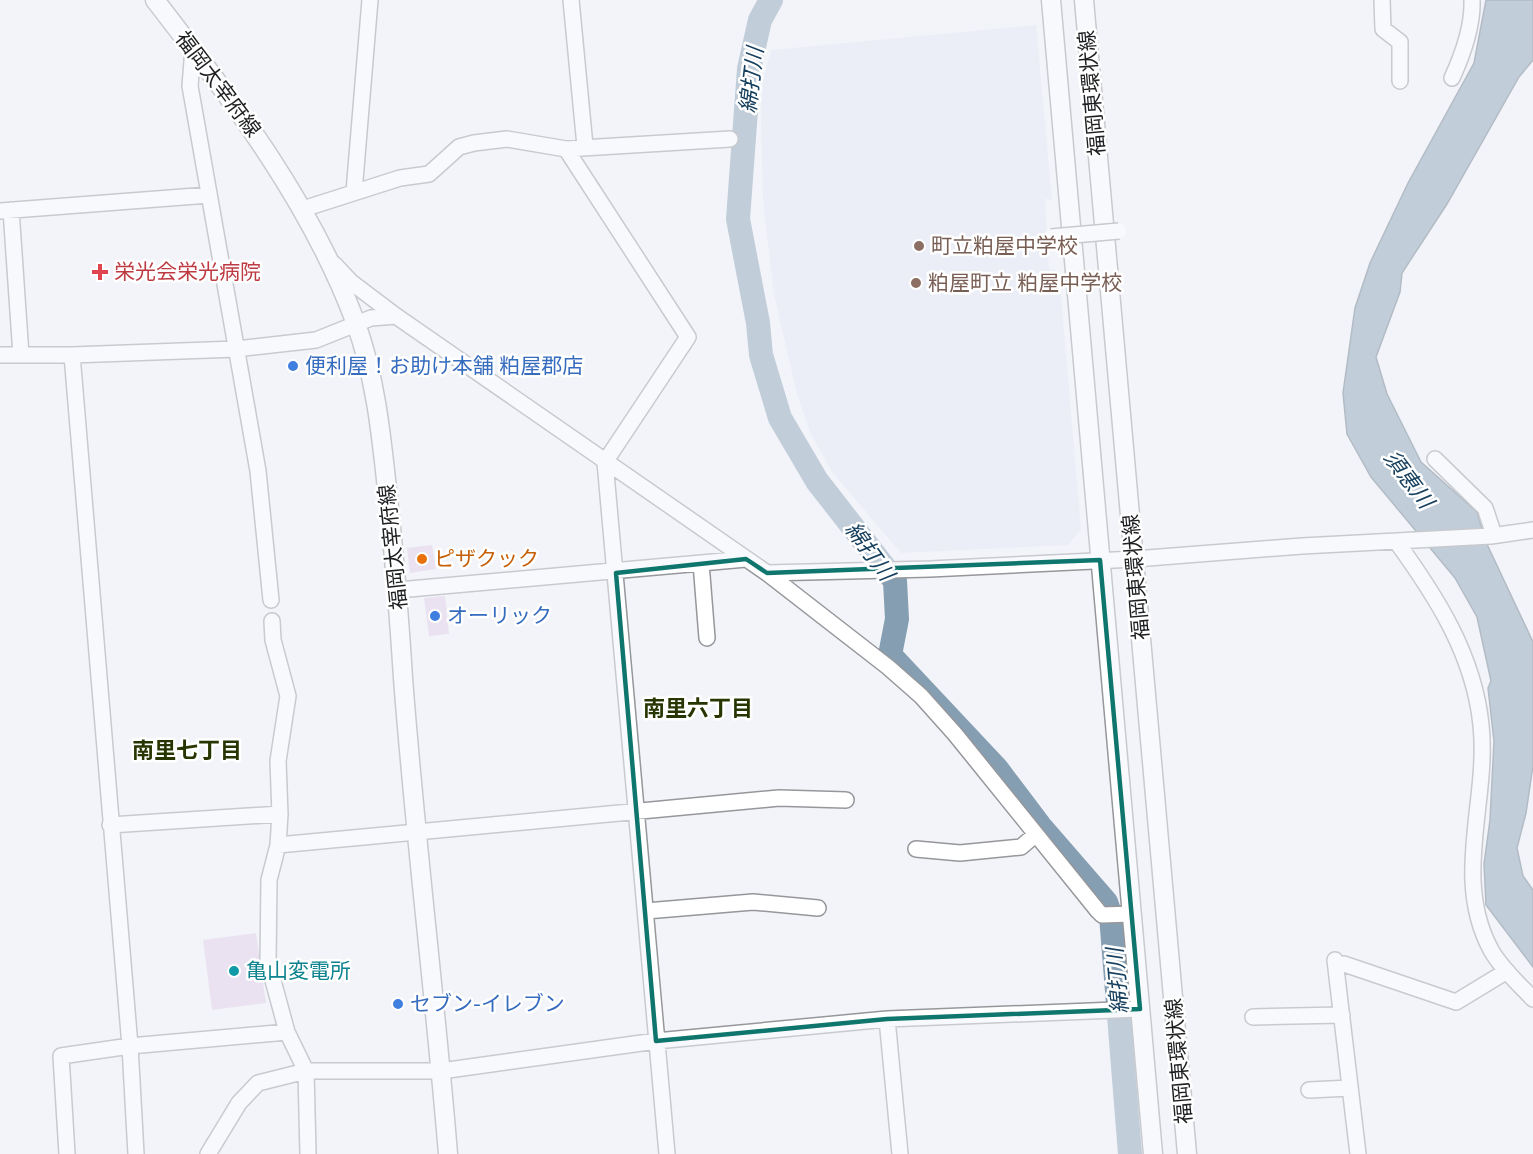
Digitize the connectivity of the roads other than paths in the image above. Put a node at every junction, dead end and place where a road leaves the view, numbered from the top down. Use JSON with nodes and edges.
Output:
{"nodes":[{"id":1,"x":154,"y":0,"type":"edge"},
{"id":2,"x":370,"y":0,"type":"edge"},
{"id":3,"x":572,"y":0,"type":"edge"},
{"id":4,"x":1051,"y":0,"type":"edge"},
{"id":5,"x":1084,"y":0,"type":"edge"},
{"id":6,"x":1382,"y":0,"type":"edge"},
{"id":7,"x":1472,"y":0,"type":"edge"},
{"id":8,"x":193,"y":49,"type":"junction"},
{"id":9,"x":1452,"y":78,"type":"dead end"},
{"id":10,"x":1400,"y":81,"type":"dead end"},
{"id":11,"x":730,"y":139,"type":"dead end"},
{"id":12,"x":585,"y":146,"type":"junction"},
{"id":13,"x":566,"y":149,"type":"junction"},
{"id":14,"x":354,"y":192,"type":"junction"},
{"id":15,"x":209,"y":195,"type":"junction"},
{"id":16,"x":303,"y":209,"type":"junction"},
{"id":17,"x":6,"y":210,"type":"edge"},
{"id":18,"x":1119,"y":231,"type":"dead end"},
{"id":19,"x":1051,"y":237,"type":"dead end"},
{"id":20,"x":330,"y":259,"type":"junction"},
{"id":21,"x":396,"y":316,"type":"junction"},
{"id":22,"x":356,"y":323,"type":"junction"},
{"id":23,"x":236,"y":349,"type":"junction"},
{"id":24,"x":0,"y":355,"type":"edge"},
{"id":25,"x":21,"y":355,"type":"junction"},
{"id":26,"x":72,"y":355,"type":"junction"},
{"id":27,"x":1435,"y":459,"type":"dead end"},
{"id":28,"x":605,"y":462,"type":"junction"},
{"id":29,"x":1533,"y":530,"type":"edge"},
{"id":30,"x":1492,"y":536,"type":"junction"},
{"id":31,"x":1399,"y":540,"type":"junction"},
{"id":32,"x":746,"y":559,"type":"junction"},
{"id":33,"x":1135,"y":559,"type":"junction"},
{"id":34,"x":1100,"y":560,"type":"junction"},
{"id":35,"x":701,"y":563,"type":"junction"},
{"id":36,"x":616,"y":573,"type":"junction"},
{"id":37,"x":767,"y":573,"type":"junction"},
{"id":38,"x":398,"y":590,"type":"junction"},
{"id":39,"x":271,"y":600,"type":"dead end"},
{"id":40,"x":272,"y":621,"type":"dead end"},
{"id":41,"x":707,"y":638,"type":"dead end"},
{"id":42,"x":846,"y":800,"type":"dead end"},
{"id":43,"x":636,"y":811,"type":"junction"},
{"id":44,"x":280,"y":813,"type":"junction"},
{"id":45,"x":110,"y":825,"type":"junction"},
{"id":46,"x":419,"y":834,"type":"junction"},
{"id":47,"x":1035,"y":835,"type":"junction"},
{"id":48,"x":278,"y":845,"type":"junction"},
{"id":49,"x":916,"y":849,"type":"dead end"},
{"id":50,"x":818,"y":908,"type":"dead end"},
{"id":51,"x":646,"y":911,"type":"junction"},
{"id":52,"x":1117,"y":914,"type":"junction"},
{"id":53,"x":1508,"y":971,"type":"junction"},
{"id":54,"x":1533,"y":999,"type":"edge"},
{"id":55,"x":1132,"y":1009,"type":"junction"},
{"id":56,"x":1342,"y":1015,"type":"junction"},
{"id":57,"x":1252,"y":1017,"type":"dead end"},
{"id":58,"x":887,"y":1019,"type":"junction"},
{"id":59,"x":287,"y":1032,"type":"junction"},
{"id":60,"x":656,"y":1041,"type":"junction"},
{"id":61,"x":130,"y":1046,"type":"junction"},
{"id":62,"x":306,"y":1071,"type":"junction"},
{"id":63,"x":441,"y":1071,"type":"junction"},
{"id":64,"x":1350,"y":1088,"type":"junction"},
{"id":65,"x":1309,"y":1090,"type":"dead end"},
{"id":66,"x":67,"y":1154,"type":"edge"},
{"id":67,"x":136,"y":1154,"type":"edge"},
{"id":68,"x":208,"y":1154,"type":"edge"},
{"id":69,"x":308,"y":1154,"type":"edge"},
{"id":70,"x":448,"y":1154,"type":"edge"},
{"id":71,"x":667,"y":1154,"type":"edge"},
{"id":72,"x":900,"y":1154,"type":"edge"},
{"id":73,"x":1153,"y":1154,"type":"edge"},
{"id":74,"x":1188,"y":1154,"type":"edge"},
{"id":75,"x":1358,"y":1154,"type":"edge"}],
"edges":[{"from":1,"to":8,"type":"main road","name":"福岡太宰府線"},
{"from":2,"to":14,"type":"street"},
{"from":3,"to":12,"type":"street"},
{"from":4,"to":34,"type":"main road","name":"福岡東環状線"},
{"from":5,"to":33,"type":"main road","name":"福岡東環状線"},
{"from":6,"to":10,"type":"street"},
{"from":7,"to":9,"type":"street"},
{"from":8,"to":15,"type":"street"},
{"from":8,"to":16,"type":"main road","name":"福岡太宰府線"},
{"from":11,"to":12,"type":"street"},
{"from":12,"to":13,"type":"street"},
{"from":13,"to":14,"type":"street"},
{"from":13,"to":28,"type":"street"},
{"from":14,"to":16,"type":"street"},
{"from":15,"to":17,"type":"street"},
{"from":15,"to":23,"type":"street"},
{"from":16,"to":20,"type":"main road","name":"福岡太宰府線"},
{"from":17,"to":25,"type":"street"},
{"from":18,"to":19,"type":"street","bridge":true},
{"from":20,"to":21,"type":"street"},
{"from":20,"to":22,"type":"main road","name":"福岡太宰府線"},
{"from":21,"to":22,"type":"street"},
{"from":21,"to":28,"type":"street"},
{"from":22,"to":23,"type":"street"},
{"from":22,"to":38,"type":"main road","name":"福岡太宰府線"},
{"from":23,"to":26,"type":"street"},
{"from":23,"to":39,"type":"street"},
{"from":24,"to":25,"type":"street"},
{"from":25,"to":26,"type":"street"},
{"from":26,"to":45,"type":"street"},
{"from":27,"to":30,"type":"street"},
{"from":28,"to":32,"type":"street"},
{"from":28,"to":36,"type":"street"},
{"from":29,"to":30,"type":"street"},
{"from":30,"to":31,"type":"street"},
{"from":31,"to":33,"type":"street"},
{"from":31,"to":53,"type":"street"},
{"from":32,"to":35,"type":"street"},
{"from":32,"to":37,"type":"street"},
{"from":33,"to":34,"type":"street"},
{"from":33,"to":74,"type":"main road","name":"福岡東環状線"},
{"from":34,"to":37,"type":"street"},
{"from":34,"to":52,"type":"main road","name":"福岡東環状線"},
{"from":35,"to":36,"type":"street"},
{"from":35,"to":41,"type":"street"},
{"from":36,"to":38,"type":"street"},
{"from":36,"to":43,"type":"street"},
{"from":37,"to":47,"type":"street"},
{"from":38,"to":46,"type":"main road","name":"福岡太宰府線"},
{"from":40,"to":44,"type":"street"},
{"from":42,"to":43,"type":"street"},
{"from":43,"to":46,"type":"street"},
{"from":43,"to":51,"type":"street"},
{"from":44,"to":45,"type":"street"},
{"from":44,"to":48,"type":"street"},
{"from":45,"to":61,"type":"street"},
{"from":46,"to":48,"type":"street"},
{"from":46,"to":63,"type":"main road","name":"福岡太宰府線"},
{"from":47,"to":49,"type":"street"},
{"from":47,"to":52,"type":"street"},
{"from":48,"to":59,"type":"street"},
{"from":50,"to":51,"type":"street"},
{"from":51,"to":60,"type":"street"},
{"from":52,"to":55,"type":"main road","name":"福岡東環状線"},
{"from":53,"to":54,"type":"street"},
{"from":53,"to":56,"type":"street"},
{"from":55,"to":58,"type":"street"},
{"from":55,"to":73,"type":"main road","name":"福岡東環状線"},
{"from":56,"to":57,"type":"street"},
{"from":56,"to":64,"type":"street"},
{"from":58,"to":60,"type":"street"},
{"from":58,"to":72,"type":"street"},
{"from":59,"to":61,"type":"street"},
{"from":59,"to":62,"type":"street"},
{"from":60,"to":63,"type":"street"},
{"from":60,"to":71,"type":"street"},
{"from":61,"to":66,"type":"street"},
{"from":61,"to":67,"type":"street"},
{"from":62,"to":63,"type":"street"},
{"from":62,"to":68,"type":"street"},
{"from":62,"to":69,"type":"street"},
{"from":63,"to":70,"type":"main road","name":"福岡太宰府線"},
{"from":64,"to":65,"type":"street"},
{"from":64,"to":75,"type":"street"}]}
